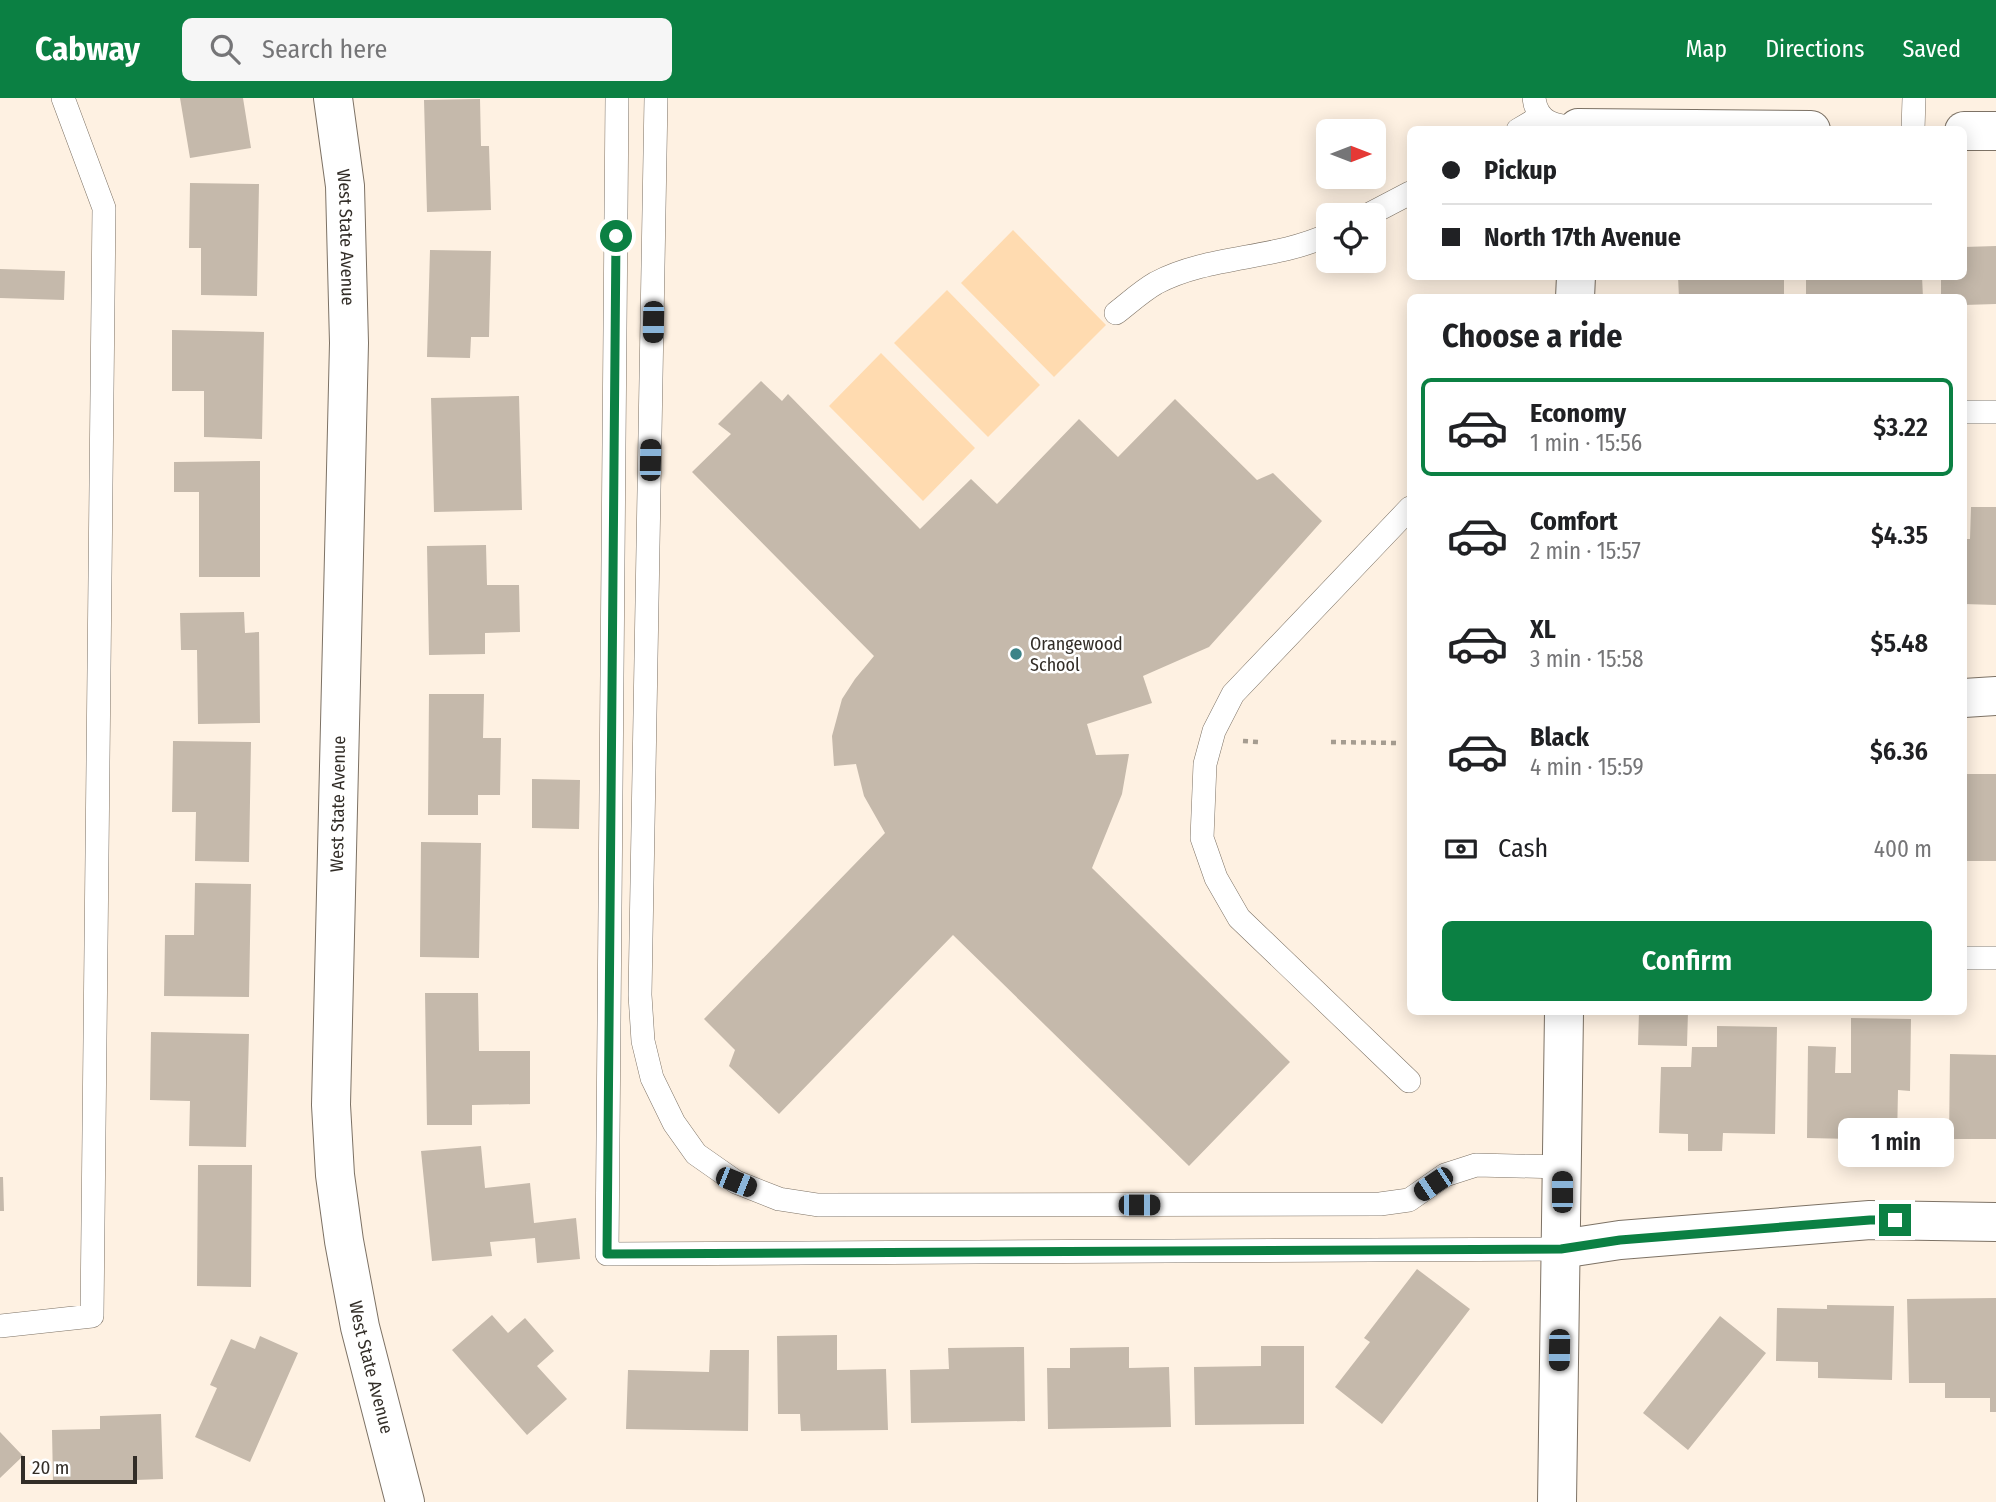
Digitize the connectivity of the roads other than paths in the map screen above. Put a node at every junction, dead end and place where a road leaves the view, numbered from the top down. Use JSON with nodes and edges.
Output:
{"nodes":[{"id":1,"x":63,"y":98,"type":"edge"},
{"id":2,"x":333,"y":98,"type":"edge"},
{"id":3,"x":617,"y":98,"type":"edge"},
{"id":4,"x":656,"y":98,"type":"edge"},
{"id":5,"x":1914,"y":98,"type":"edge"},
{"id":6,"x":1537,"y":107,"type":"edge"},
{"id":7,"x":1578,"y":118,"type":"edge"},
{"id":8,"x":1521,"y":126,"type":"edge"},
{"id":9,"x":1733,"y":126,"type":"edge"},
{"id":10,"x":1913,"y":126,"type":"edge"},
{"id":11,"x":1967,"y":131,"type":"edge"},
{"id":12,"x":1996,"y":131,"type":"edge"},
{"id":13,"x":1407,"y":195,"type":"edge"},
{"id":14,"x":1386,"y":206,"type":"edge"},
{"id":15,"x":1316,"y":239,"type":"edge"},
{"id":16,"x":1116,"y":313,"type":"dead end"},
{"id":17,"x":1967,"y":412,"type":"edge"},
{"id":18,"x":1996,"y":412,"type":"edge"},
{"id":19,"x":1407,"y":511,"type":"edge"},
{"id":20,"x":1996,"y":696,"type":"edge"},
{"id":21,"x":1967,"y":698,"type":"edge"},
{"id":22,"x":1967,"y":958,"type":"edge"},
{"id":23,"x":1996,"y":958,"type":"edge"},
{"id":24,"x":1564,"y":1015,"type":"edge"},
{"id":25,"x":1409,"y":1081,"type":"dead end"},
{"id":26,"x":1562,"y":1167,"type":"junction"},
{"id":27,"x":1996,"y":1222,"type":"edge"},
{"id":28,"x":1561,"y":1249,"type":"junction"},
{"id":29,"x":0,"y":1326,"type":"edge"},
{"id":30,"x":405,"y":1502,"type":"edge"},
{"id":31,"x":1557,"y":1502,"type":"edge"}],
"edges":[{"from":1,"to":29,"type":"lane"},
{"from":2,"to":30,"type":"street","name":"West State Avenue"},
{"from":3,"to":28,"type":"lane"},
{"from":4,"to":26,"type":"lane"},
{"from":5,"to":10,"type":"lane"},
{"from":6,"to":7,"type":"lane"},
{"from":6,"to":8,"type":"lane"},
{"from":7,"to":9,"type":"street"},
{"from":11,"to":12,"type":"street"},
{"from":13,"to":14,"type":"lane"},
{"from":15,"to":16,"type":"lane"},
{"from":17,"to":18,"type":"lane"},
{"from":19,"to":25,"type":"lane"},
{"from":20,"to":21,"type":"street"},
{"from":22,"to":23,"type":"lane"},
{"from":24,"to":26,"type":"street"},
{"from":26,"to":28,"type":"street"},
{"from":27,"to":28,"type":"street"},
{"from":28,"to":31,"type":"street"}]}
